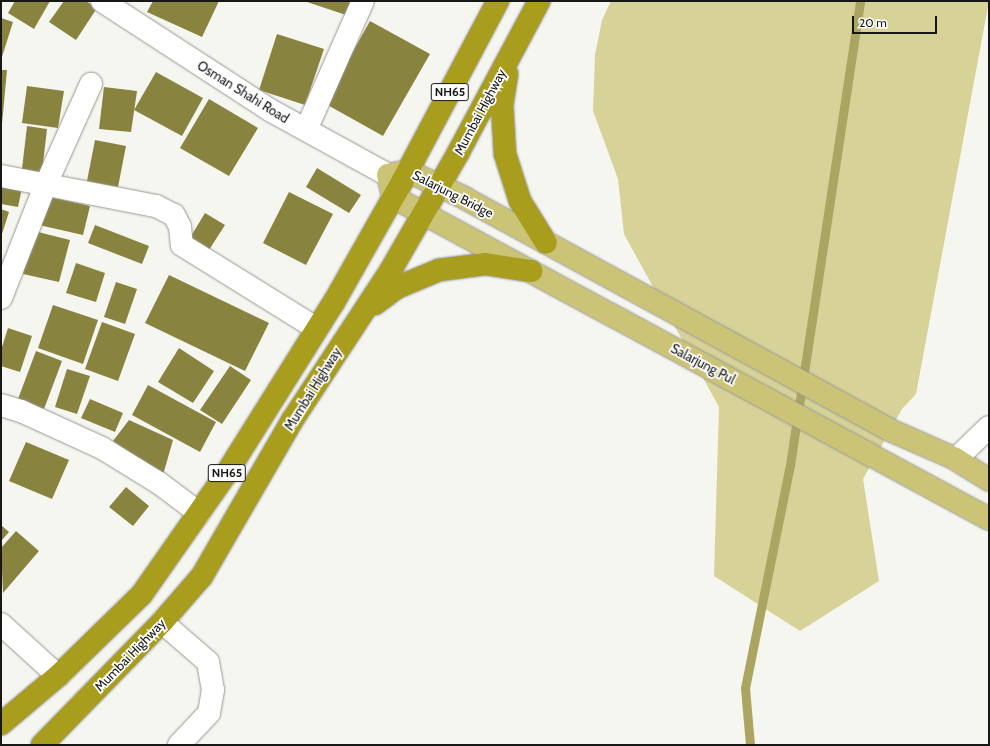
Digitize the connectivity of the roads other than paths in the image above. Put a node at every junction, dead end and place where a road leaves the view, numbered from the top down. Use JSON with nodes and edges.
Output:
{"nodes":[{"id":1,"x":102,"y":1,"type":"edge"},
{"id":2,"x":363,"y":1,"type":"edge"},
{"id":3,"x":498,"y":1,"type":"edge"},
{"id":4,"x":539,"y":1,"type":"edge"},
{"id":5,"x":510,"y":55,"type":"junction"},
{"id":6,"x":91,"y":84,"type":"dead end"},
{"id":7,"x":306,"y":130,"type":"junction"},
{"id":8,"x":398,"y":173,"type":"junction"},
{"id":9,"x":1,"y":176,"type":"edge"},
{"id":10,"x":46,"y":184,"type":"junction"},
{"id":11,"x":440,"y":185,"type":"junction"},
{"id":12,"x":393,"y":197,"type":"junction"},
{"id":13,"x":423,"y":214,"type":"junction"},
{"id":14,"x":546,"y":243,"type":"junction"},
{"id":15,"x":531,"y":271,"type":"junction"},
{"id":16,"x":1,"y":298,"type":"edge"},
{"id":17,"x":359,"y":317,"type":"junction"},
{"id":18,"x":316,"y":328,"type":"junction"},
{"id":19,"x":1,"y":405,"type":"edge"},
{"id":20,"x":989,"y":427,"type":"edge"},
{"id":21,"x":956,"y":459,"type":"junction"},
{"id":22,"x":989,"y":480,"type":"edge"},
{"id":23,"x":199,"y":513,"type":"junction"},
{"id":24,"x":989,"y":519,"type":"edge"},
{"id":25,"x":162,"y":622,"type":"junction"},
{"id":26,"x":1,"y":624,"type":"edge"},
{"id":27,"x":58,"y":676,"type":"junction"},
{"id":28,"x":1,"y":724,"type":"edge"},
{"id":29,"x":42,"y":745,"type":"edge"},
{"id":30,"x":179,"y":745,"type":"edge"}],
"edges":[{"from":1,"to":7,"type":"street","name":"Osman Shahi Road"},
{"from":2,"to":7,"type":"street"},
{"from":3,"to":8,"type":"highway","number":"NH65"},
{"from":4,"to":5,"type":"highway","name":"Mumbai Highway","number":"NH65"},
{"from":5,"to":11,"type":"highway","name":"Mumbai Highway","number":"NH65"},
{"from":5,"to":14,"type":"highway"},
{"from":6,"to":10,"type":"street"},
{"from":7,"to":8,"type":"street","name":"Osman Shahi Road"},
{"from":8,"to":11,"type":"main road","name":"Salarjung Bridge"},
{"from":8,"to":12,"type":"highway","number":"NH65"},
{"from":9,"to":10,"type":"street"},
{"from":10,"to":16,"type":"street"},
{"from":10,"to":18,"type":"street"},
{"from":11,"to":13,"type":"highway","name":"Mumbai Highway","number":"NH65"},
{"from":11,"to":14,"type":"main road","name":"Salarjung Bridge"},
{"from":12,"to":13,"type":"main road"},
{"from":12,"to":18,"type":"highway","number":"NH65"},
{"from":13,"to":15,"type":"main road"},
{"from":13,"to":17,"type":"highway","name":"Mumbai Highway","number":"NH65"},
{"from":14,"to":21,"type":"main road"},
{"from":15,"to":17,"type":"highway"},
{"from":15,"to":24,"type":"main road","name":"Salarjung Pul"},
{"from":17,"to":25,"type":"highway","name":"Mumbai Highway","number":"NH65"},
{"from":18,"to":23,"type":"highway","number":"NH65"},
{"from":19,"to":23,"type":"street"},
{"from":20,"to":21,"type":"street"},
{"from":21,"to":22,"type":"main road"},
{"from":23,"to":27,"type":"highway","number":"NH65"},
{"from":25,"to":29,"type":"highway","name":"Mumbai Highway","number":"NH65"},
{"from":25,"to":30,"type":"street"},
{"from":26,"to":27,"type":"street"},
{"from":27,"to":28,"type":"highway","number":"NH65"}]}
